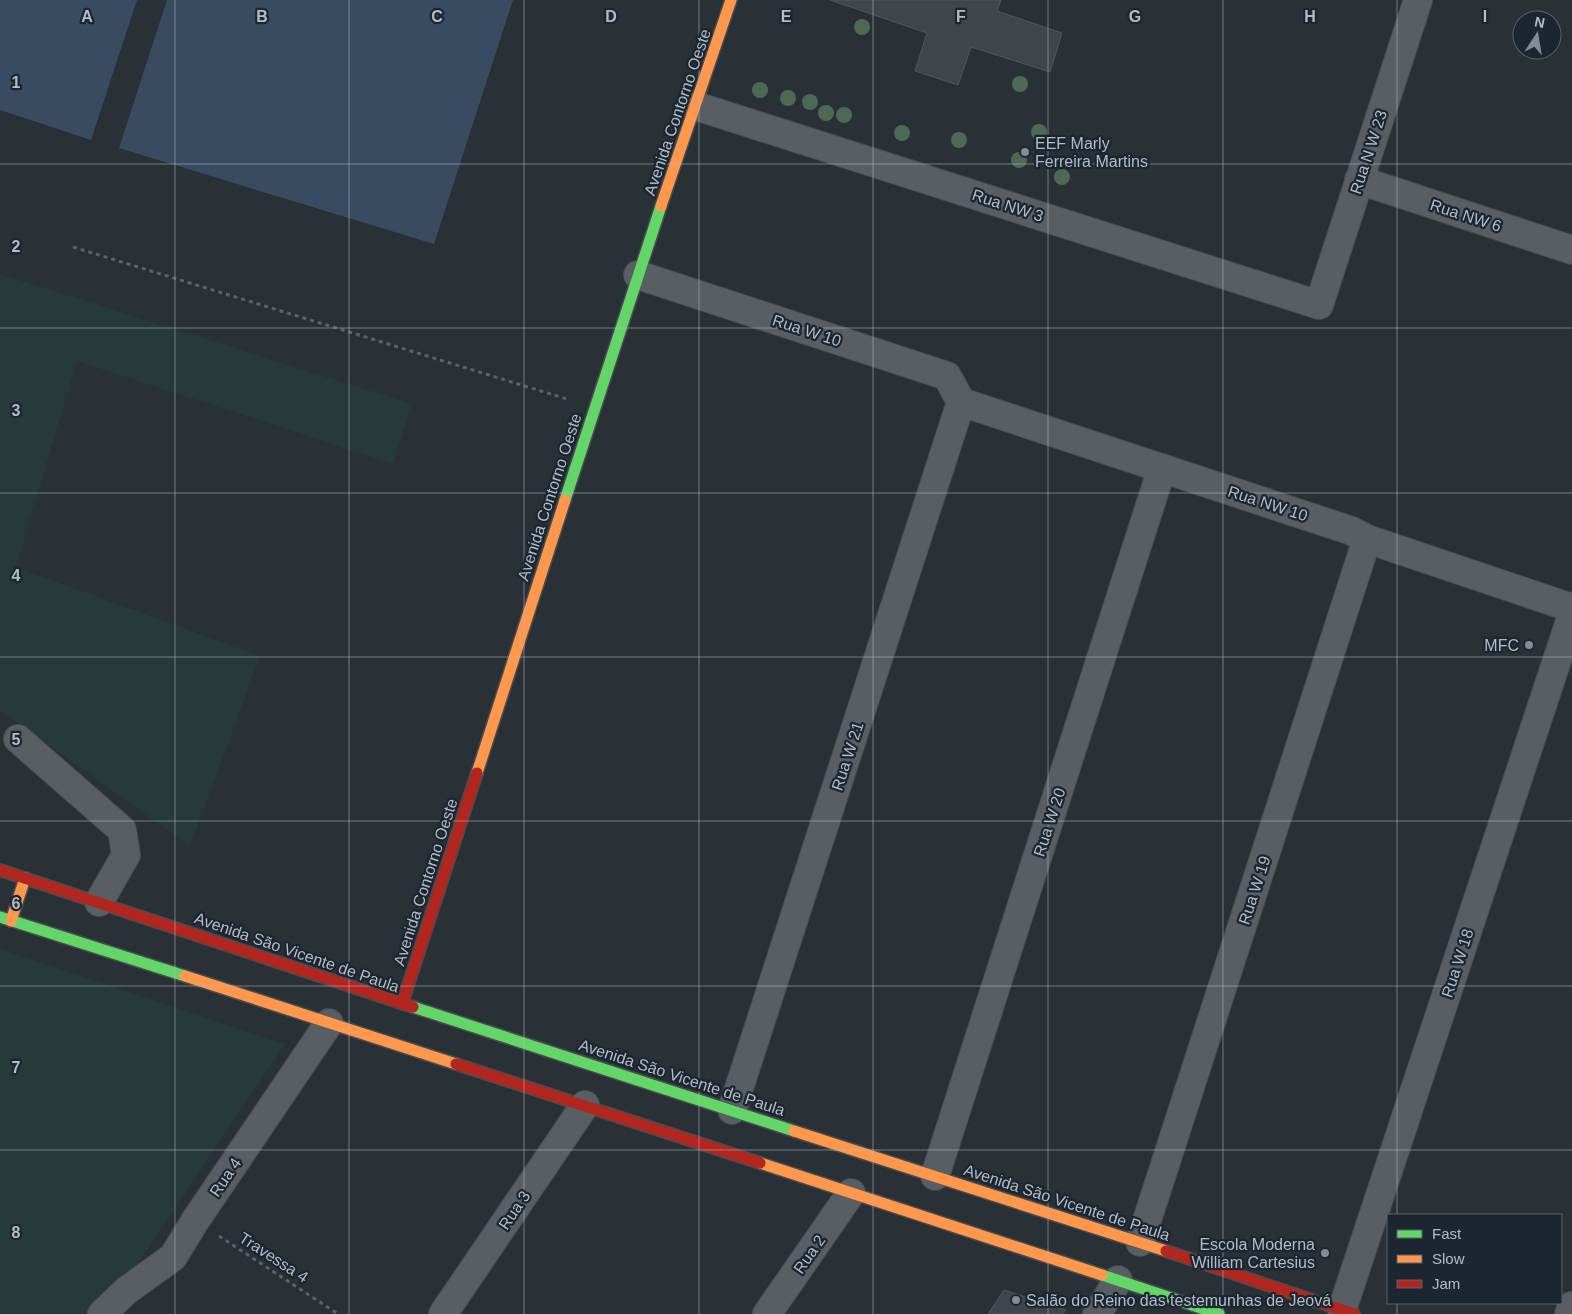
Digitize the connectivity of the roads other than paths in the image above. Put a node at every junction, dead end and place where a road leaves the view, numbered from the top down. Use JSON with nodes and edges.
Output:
{"nodes":[{"id":1,"x":731,"y":0,"type":"edge"},
{"id":2,"x":1418,"y":0,"type":"edge"},
{"id":3,"x":696,"y":106,"type":"junction"},
{"id":4,"x":1359,"y":180,"type":"junction"},
{"id":5,"x":1572,"y":250,"type":"edge"},
{"id":6,"x":638,"y":275,"type":"junction"},
{"id":7,"x":1319,"y":305,"type":"joint"},
{"id":8,"x":961,"y":402,"type":"junction"},
{"id":9,"x":1162,"y":468,"type":"junction"},
{"id":10,"x":1368,"y":539,"type":"junction"},
{"id":11,"x":1572,"y":608,"type":"edge"},
{"id":12,"x":1572,"y":615,"type":"edge"},
{"id":13,"x":18,"y":739,"type":"dead end"},
{"id":14,"x":0,"y":870,"type":"edge"},
{"id":15,"x":25,"y":878,"type":"junction"},
{"id":16,"x":99,"y":902,"type":"junction"},
{"id":17,"x":5,"y":919,"type":"edge"},
{"id":18,"x":402,"y":1004,"type":"junction"},
{"id":19,"x":329,"y":1023,"type":"junction"},
{"id":20,"x":586,"y":1105,"type":"junction"},
{"id":21,"x":732,"y":1110,"type":"junction"},
{"id":22,"x":935,"y":1176,"type":"junction"},
{"id":23,"x":851,"y":1193,"type":"junction"},
{"id":24,"x":1140,"y":1242,"type":"junction"},
{"id":25,"x":1118,"y":1280,"type":"junction"},
{"id":26,"x":1572,"y":1306,"type":"edge"},
{"id":27,"x":1348,"y":1312,"type":"edge"},
{"id":28,"x":102,"y":1314,"type":"edge"},
{"id":29,"x":443,"y":1314,"type":"edge"},
{"id":30,"x":767,"y":1314,"type":"edge"},
{"id":31,"x":1097,"y":1314,"type":"edge"},
{"id":32,"x":1219,"y":1314,"type":"edge"},
{"id":33,"x":1570,"y":1314,"type":"edge"}],
"edges":[{"from":1,"to":3,"type":"main road","name":"Avenida Contorno Oeste"},
{"from":2,"to":4,"type":"street","name":"Rua N W 23"},
{"from":3,"to":6,"type":"main road","name":"Avenida Contorno Oeste"},
{"from":3,"to":7,"type":"street","name":"Rua NW 3"},
{"from":4,"to":5,"type":"street","name":"Rua NW 6"},
{"from":4,"to":7,"type":"street","name":"Rua N W 23"},
{"from":6,"to":8,"type":"street","name":"Rua W 10"},
{"from":6,"to":18,"type":"main road","name":"Avenida Contorno Oeste"},
{"from":8,"to":9,"type":"street","name":"Rua NW 10"},
{"from":8,"to":21,"type":"street","name":"Rua W 21"},
{"from":9,"to":10,"type":"street","name":"Rua NW 10"},
{"from":9,"to":22,"type":"street","name":"Rua W 20"},
{"from":10,"to":11,"type":"street","name":"Rua NW 10"},
{"from":10,"to":24,"type":"street","name":"Rua W 19"},
{"from":12,"to":27,"type":"street","name":"Rua W 18"},
{"from":13,"to":16,"type":"street"},
{"from":14,"to":15,"type":"main road","name":"Avenida São Vicente de Paula"},
{"from":15,"to":16,"type":"main road","name":"Avenida São Vicente de Paula"},
{"from":15,"to":17,"type":"main road"},
{"from":16,"to":18,"type":"main road","name":"Avenida São Vicente de Paula"},
{"from":17,"to":19,"type":"main road"},
{"from":18,"to":21,"type":"main road","name":"Avenida São Vicente de Paula"},
{"from":19,"to":20,"type":"main road"},
{"from":19,"to":28,"type":"street","name":"Rua 4"},
{"from":20,"to":23,"type":"main road"},
{"from":20,"to":29,"type":"street","name":"Rua 3"},
{"from":21,"to":22,"type":"main road","name":"Avenida São Vicente de Paula"},
{"from":22,"to":24,"type":"main road","name":"Avenida São Vicente de Paula"},
{"from":23,"to":25,"type":"main road"},
{"from":23,"to":30,"type":"street","name":"Rua 2"},
{"from":24,"to":27,"type":"main road","name":"Avenida São Vicente de Paula"},
{"from":25,"to":31,"type":"street"},
{"from":25,"to":32,"type":"main road"},
{"from":26,"to":33,"type":"street"}]}
